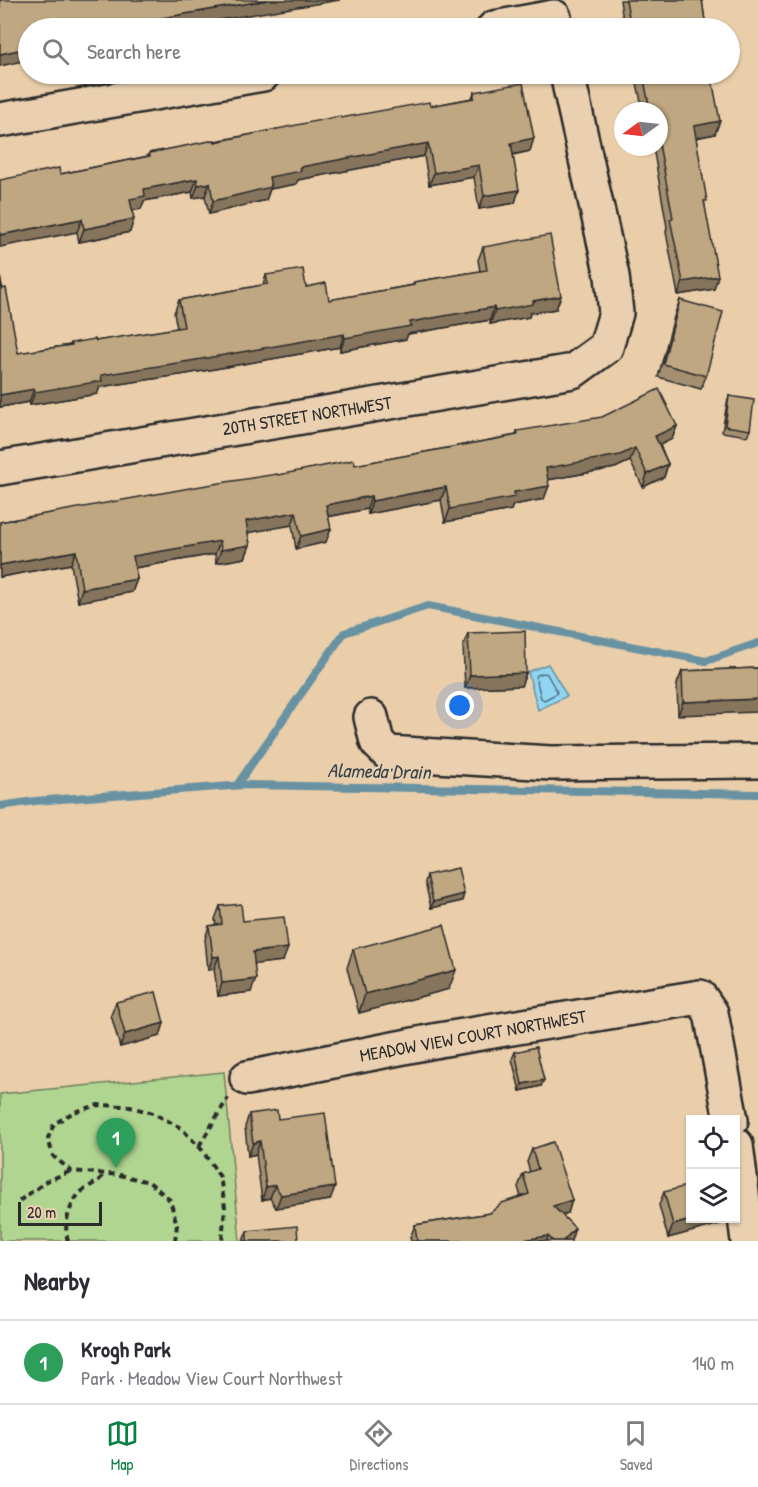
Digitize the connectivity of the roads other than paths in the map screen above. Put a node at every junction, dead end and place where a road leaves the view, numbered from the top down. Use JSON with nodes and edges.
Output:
{"nodes":[{"id":1,"x":206,"y":84,"type":"edge"},
{"id":2,"x":569,"y":84,"type":"edge"},
{"id":3,"x":0,"y":120,"type":"edge"},
{"id":4,"x":0,"y":468,"type":"edge"},
{"id":5,"x":372,"y":717,"type":"dead end"},
{"id":6,"x":758,"y":761,"type":"edge"},
{"id":7,"x":247,"y":1078,"type":"road end"},
{"id":8,"x":730,"y":1115,"type":"edge"},
{"id":9,"x":738,"y":1169,"type":"edge"},
{"id":10,"x":748,"y":1241,"type":"edge"}],
"edges":[{"from":1,"to":3,"type":"street"},
{"from":2,"to":4,"type":"street","name":"20TH STREET NORTHWEST"},
{"from":5,"to":6,"type":"street"},
{"from":7,"to":8,"type":"street","name":"MEADOW VIEW COURT NORTHWEST"},
{"from":9,"to":10,"type":"street"}]}
